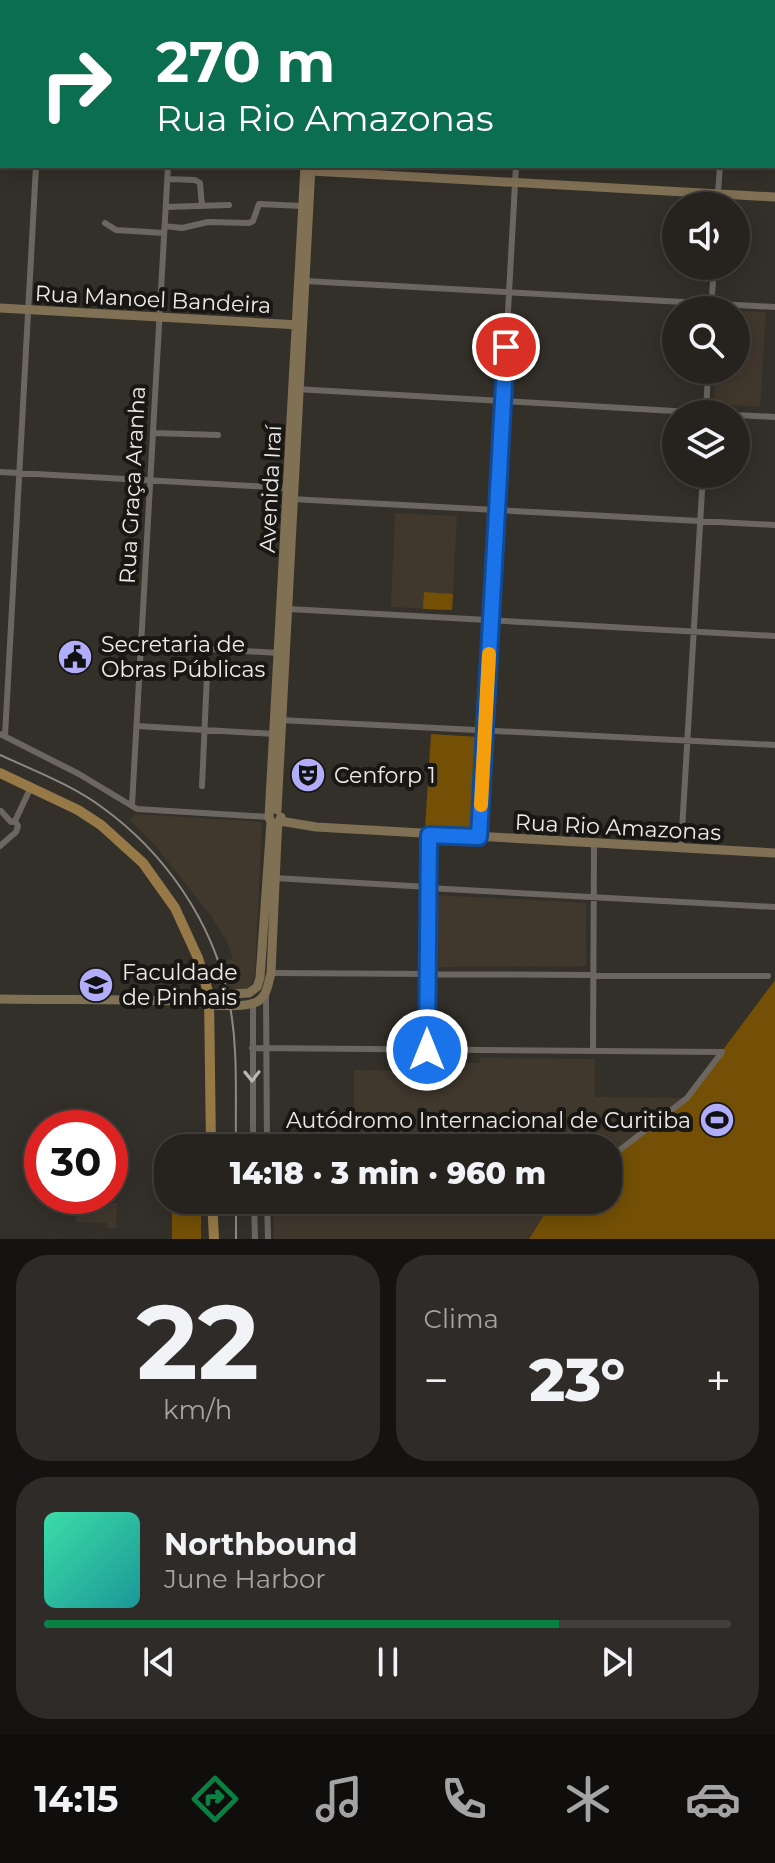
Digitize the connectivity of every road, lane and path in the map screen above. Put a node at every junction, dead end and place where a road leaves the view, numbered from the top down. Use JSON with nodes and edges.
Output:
{"nodes":[{"id":1,"x":36,"y":168,"type":"edge"},
{"id":2,"x":168,"y":168,"type":"edge"},
{"id":3,"x":309,"y":168,"type":"edge"},
{"id":4,"x":516,"y":168,"type":"edge"},
{"id":5,"x":720,"y":168,"type":"edge"},
{"id":6,"x":168,"y":179,"type":"junction"},
{"id":7,"x":515,"y":183,"type":"junction"},
{"id":8,"x":681,"y":192,"type":"edge"},
{"id":9,"x":718,"y":192,"type":"edge"},
{"id":10,"x":750,"y":196,"type":"edge"},
{"id":11,"x":775,"y":197,"type":"edge"},
{"id":12,"x":229,"y":205,"type":"dead end"},
{"id":13,"x":202,"y":206,"type":"junction"},
{"id":14,"x":302,"y":206,"type":"junction"},
{"id":15,"x":166,"y":207,"type":"junction"},
{"id":16,"x":105,"y":223,"type":"dead end"},
{"id":17,"x":165,"y":230,"type":"junction"},
{"id":18,"x":305,"y":281,"type":"junction"},
{"id":19,"x":510,"y":292,"type":"junction"},
{"id":20,"x":662,"y":303,"type":"edge"},
{"id":21,"x":750,"y":307,"type":"edge"},
{"id":22,"x":775,"y":307,"type":"edge"},
{"id":23,"x":0,"y":308,"type":"edge"},
{"id":24,"x":300,"y":308,"type":"junction"},
{"id":25,"x":27,"y":310,"type":"junction"},
{"id":26,"x":160,"y":317,"type":"junction"},
{"id":27,"x":300,"y":325,"type":"junction"},
{"id":28,"x":296,"y":389,"type":"junction"},
{"id":29,"x":503,"y":402,"type":"junction"},
{"id":30,"x":662,"y":411,"type":"edge"},
{"id":31,"x":750,"y":416,"type":"edge"},
{"id":32,"x":775,"y":417,"type":"edge"},
{"id":33,"x":153,"y":433,"type":"junction"},
{"id":34,"x":218,"y":435,"type":"dead end"},
{"id":35,"x":0,"y":472,"type":"edge"},
{"id":36,"x":20,"y":473,"type":"junction"},
{"id":37,"x":151,"y":481,"type":"junction"},
{"id":38,"x":702,"y":488,"type":"edge"},
{"id":39,"x":289,"y":495,"type":"junction"},
{"id":40,"x":497,"y":511,"type":"junction"},
{"id":41,"x":701,"y":521,"type":"junction"},
{"id":42,"x":775,"y":525,"type":"edge"},
{"id":43,"x":285,"y":596,"type":"junction"},
{"id":44,"x":288,"y":609,"type":"junction"},
{"id":45,"x":491,"y":620,"type":"junction"},
{"id":46,"x":694,"y":632,"type":"junction"},
{"id":47,"x":775,"y":636,"type":"edge"},
{"id":48,"x":0,"y":637,"type":"edge"},
{"id":49,"x":10,"y":638,"type":"junction"},
{"id":50,"x":141,"y":645,"type":"junction"},
{"id":51,"x":279,"y":653,"type":"junction"},
{"id":52,"x":207,"y":675,"type":"dead end"},
{"id":53,"x":279,"y":720,"type":"junction"},
{"id":54,"x":137,"y":726,"type":"junction"},
{"id":55,"x":204,"y":730,"type":"junction"},
{"id":56,"x":485,"y":730,"type":"junction"},
{"id":57,"x":275,"y":734,"type":"junction"},
{"id":58,"x":2,"y":735,"type":"edge"},
{"id":59,"x":688,"y":741,"type":"junction"},
{"id":60,"x":775,"y":745,"type":"edge"},
{"id":61,"x":0,"y":773,"type":"edge"},
{"id":62,"x":202,"y":786,"type":"dead end"},
{"id":63,"x":31,"y":787,"type":"junction"},
{"id":64,"x":132,"y":805,"type":"junction"},
{"id":65,"x":1,"y":811,"type":"edge"},
{"id":66,"x":275,"y":817,"type":"junction"},
{"id":67,"x":0,"y":821,"type":"edge"},
{"id":68,"x":13,"y":822,"type":"junction"},
{"id":69,"x":316,"y":827,"type":"junction"},
{"id":70,"x":429,"y":835,"type":"junction"},
{"id":71,"x":479,"y":837,"type":"junction"},
{"id":72,"x":277,"y":838,"type":"junction"},
{"id":73,"x":594,"y":844,"type":"junction"},
{"id":74,"x":0,"y":846,"type":"edge"},
{"id":75,"x":681,"y":848,"type":"junction"},
{"id":76,"x":775,"y":853,"type":"edge"},
{"id":77,"x":274,"y":878,"type":"junction"},
{"id":78,"x":428,"y":887,"type":"junction"},
{"id":79,"x":593,"y":898,"type":"junction"},
{"id":80,"x":775,"y":907,"type":"edge"},
{"id":81,"x":271,"y":973,"type":"junction"},
{"id":82,"x":427,"y":974,"type":"junction"},
{"id":83,"x":592,"y":974,"type":"junction"},
{"id":84,"x":768,"y":976,"type":"dead end"},
{"id":85,"x":266,"y":992,"type":"junction"},
{"id":86,"x":0,"y":999,"type":"edge"},
{"id":87,"x":209,"y":1000,"type":"junction"},
{"id":88,"x":253,"y":1003,"type":"junction"},
{"id":89,"x":252,"y":1048,"type":"junction"},
{"id":90,"x":266,"y":1048,"type":"junction"},
{"id":91,"x":427,"y":1050,"type":"junction"},
{"id":92,"x":593,"y":1051,"type":"junction"},
{"id":93,"x":211,"y":1134,"type":"edge"},
{"id":94,"x":253,"y":1134,"type":"edge"},
{"id":95,"x":267,"y":1134,"type":"edge"},
{"id":96,"x":622,"y":1148,"type":"edge"},
{"id":97,"x":213,"y":1214,"type":"edge"},
{"id":98,"x":254,"y":1214,"type":"edge"},
{"id":99,"x":267,"y":1214,"type":"edge"},
{"id":100,"x":212,"y":1239,"type":"edge"},
{"id":101,"x":255,"y":1239,"type":"edge"},
{"id":102,"x":268,"y":1239,"type":"edge"}],
"edges":[{"from":1,"to":25,"type":"street"},
{"from":2,"to":6,"type":"street","name":"Rua Graça Aranha"},
{"from":3,"to":7,"type":"main road"},
{"from":3,"to":14,"type":"main road","name":"Avenida Iraí"},
{"from":3,"to":18,"type":"main road","name":"Avenida Iraí"},
{"from":4,"to":7,"type":"street"},
{"from":5,"to":9,"type":"street"},
{"from":6,"to":13,"type":"street"},
{"from":6,"to":15,"type":"street","name":"Rua Graça Aranha"},
{"from":7,"to":8,"type":"main road"},
{"from":7,"to":19,"type":"street"},
{"from":10,"to":11,"type":"main road"},
{"from":12,"to":13,"type":"street"},
{"from":13,"to":15,"type":"street"},
{"from":14,"to":17,"type":"street"},
{"from":14,"to":24,"type":"main road","name":"Avenida Iraí"},
{"from":15,"to":17,"type":"street","name":"Rua Graça Aranha"},
{"from":16,"to":17,"type":"street"},
{"from":17,"to":26,"type":"street","name":"Rua Graça Aranha"},
{"from":18,"to":19,"type":"street"},
{"from":18,"to":24,"type":"main road","name":"Avenida Iraí"},
{"from":19,"to":20,"type":"street"},
{"from":19,"to":29,"type":"street"},
{"from":21,"to":22,"type":"street"},
{"from":23,"to":25,"type":"main road","name":"Rua Manoel Bandeira"},
{"from":24,"to":27,"type":"main road","name":"Avenida Iraí"},
{"from":25,"to":26,"type":"main road","name":"Rua Manoel Bandeira"},
{"from":25,"to":36,"type":"street"},
{"from":26,"to":27,"type":"main road","name":"Rua Manoel Bandeira"},
{"from":26,"to":33,"type":"street","name":"Rua Graça Aranha"},
{"from":27,"to":28,"type":"main road","name":"Avenida Iraí"},
{"from":28,"to":29,"type":"street"},
{"from":28,"to":39,"type":"main road","name":"Avenida Iraí"},
{"from":29,"to":30,"type":"street"},
{"from":29,"to":40,"type":"street"},
{"from":31,"to":32,"type":"street"},
{"from":33,"to":34,"type":"street"},
{"from":33,"to":37,"type":"street","name":"Rua Graça Aranha"},
{"from":35,"to":36,"type":"street"},
{"from":36,"to":37,"type":"street"},
{"from":36,"to":49,"type":"street"},
{"from":37,"to":39,"type":"street"},
{"from":37,"to":50,"type":"street","name":"Rua Graça Aranha"},
{"from":38,"to":41,"type":"street"},
{"from":39,"to":40,"type":"street"},
{"from":39,"to":43,"type":"main road","name":"Avenida Iraí"},
{"from":40,"to":41,"type":"street"},
{"from":40,"to":45,"type":"street"},
{"from":41,"to":42,"type":"street"},
{"from":41,"to":46,"type":"street"},
{"from":43,"to":44,"type":"main road","name":"Avenida Iraí"},
{"from":43,"to":51,"type":"main road","name":"Avenida Iraí"},
{"from":44,"to":45,"type":"street"},
{"from":44,"to":53,"type":"main road","name":"Avenida Iraí"},
{"from":45,"to":46,"type":"street"},
{"from":45,"to":56,"type":"street"},
{"from":46,"to":47,"type":"street"},
{"from":46,"to":59,"type":"street"},
{"from":48,"to":49,"type":"street"},
{"from":49,"to":58,"type":"street"},
{"from":50,"to":51,"type":"street"},
{"from":50,"to":54,"type":"street","name":"Rua Graça Aranha"},
{"from":51,"to":53,"type":"main road","name":"Avenida Iraí"},
{"from":52,"to":55,"type":"street"},
{"from":53,"to":56,"type":"street"},
{"from":53,"to":57,"type":"main road","name":"Avenida Iraí"},
{"from":53,"to":66,"type":"main road","name":"Avenida Iraí"},
{"from":54,"to":55,"type":"street"},
{"from":54,"to":64,"type":"street","name":"Rua Graça Aranha"},
{"from":55,"to":57,"type":"street"},
{"from":55,"to":62,"type":"street"},
{"from":56,"to":59,"type":"street"},
{"from":56,"to":71,"type":"street"},
{"from":57,"to":66,"type":"main road","name":"Avenida Iraí"},
{"from":58,"to":64,"type":"street"},
{"from":59,"to":60,"type":"street"},
{"from":59,"to":75,"type":"street"},
{"from":61,"to":63,"type":"main road"},
{"from":63,"to":68,"type":"street"},
{"from":63,"to":87,"type":"main road"},
{"from":64,"to":66,"type":"street"},
{"from":65,"to":68,"type":"street"},
{"from":66,"to":69,"type":"main road","name":"Rua Rio Amazonas"},
{"from":66,"to":72,"type":"main road","name":"Avenida Iraí"},
{"from":66,"to":87,"type":"main road","name":"Avenida Iraí"},
{"from":67,"to":68,"type":"street"},
{"from":68,"to":74,"type":"street"},
{"from":69,"to":70,"type":"main road","name":"Rua Rio Amazonas"},
{"from":69,"to":72,"type":"main road"},
{"from":70,"to":71,"type":"main road","name":"Rua Rio Amazonas"},
{"from":70,"to":78,"type":"street"},
{"from":71,"to":73,"type":"main road","name":"Rua Rio Amazonas"},
{"from":72,"to":77,"type":"main road","name":"Avenida Iraí"},
{"from":73,"to":75,"type":"main road","name":"Rua Rio Amazonas"},
{"from":73,"to":79,"type":"street"},
{"from":75,"to":76,"type":"main road","name":"Rua Rio Amazonas"},
{"from":77,"to":78,"type":"street"},
{"from":77,"to":81,"type":"main road","name":"Avenida Iraí"},
{"from":78,"to":79,"type":"street"},
{"from":78,"to":82,"type":"street"},
{"from":79,"to":80,"type":"street"},
{"from":79,"to":83,"type":"street"},
{"from":81,"to":82,"type":"street"},
{"from":81,"to":85,"type":"main road","name":"Avenida Iraí"},
{"from":82,"to":83,"type":"street"},
{"from":82,"to":91,"type":"street"},
{"from":83,"to":84,"type":"street"},
{"from":83,"to":92,"type":"street"},
{"from":85,"to":88,"type":"main road"},
{"from":85,"to":90,"type":"street","name":"Avenida Iraí"},
{"from":86,"to":87,"type":"main road"},
{"from":87,"to":88,"type":"main road"},
{"from":87,"to":93,"type":"main road"},
{"from":88,"to":89,"type":"street"},
{"from":89,"to":90,"type":"street"},
{"from":89,"to":94,"type":"street","one_way":true},
{"from":90,"to":91,"type":"street"},
{"from":90,"to":95,"type":"street","name":"Avenida Iraí"},
{"from":91,"to":92,"type":"street"},
{"from":92,"to":96,"type":"street"},
{"from":97,"to":100,"type":"main road"},
{"from":98,"to":101,"type":"street"},
{"from":99,"to":102,"type":"street"}]}
